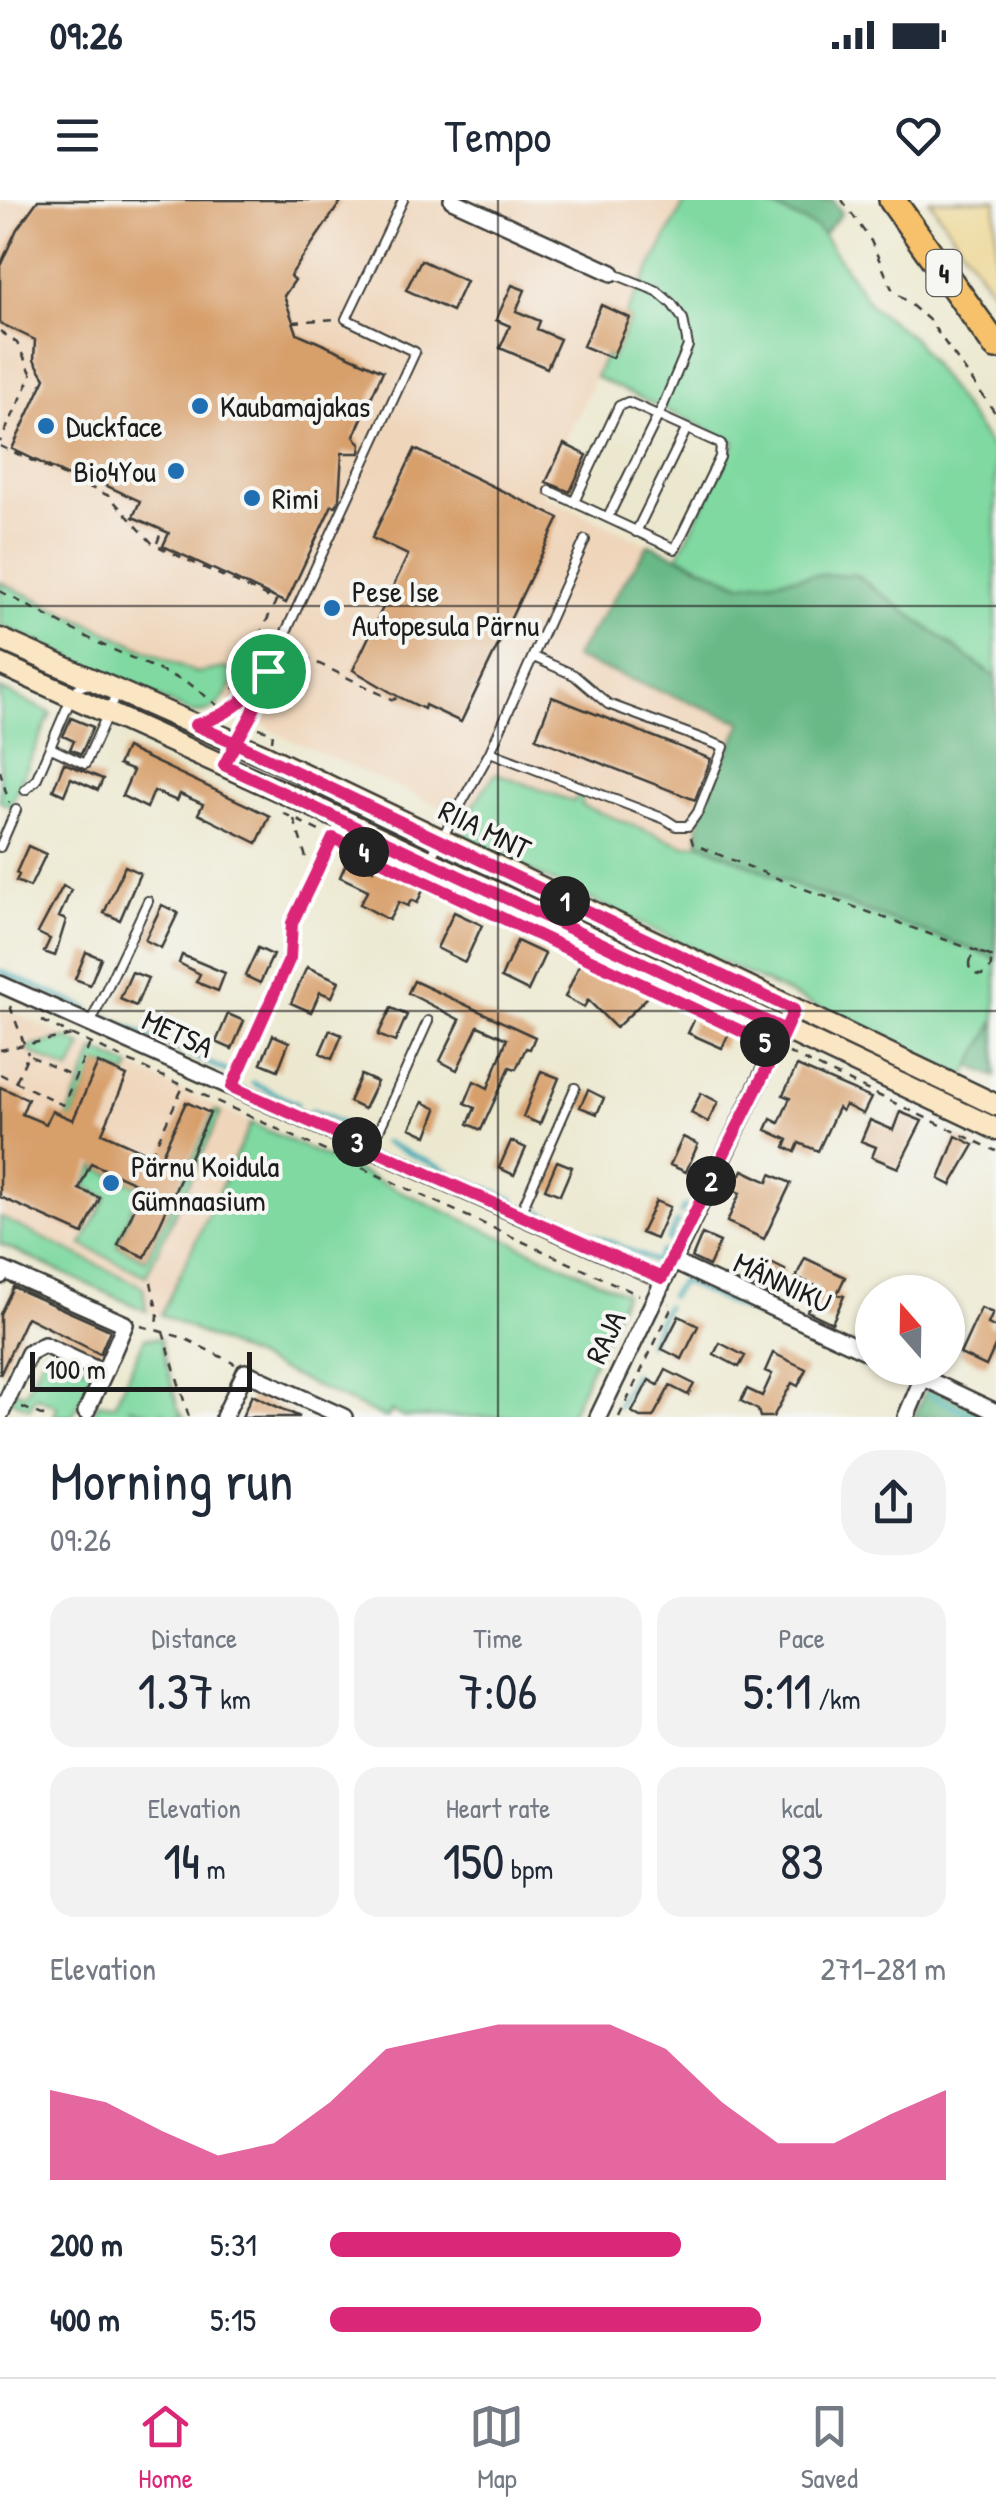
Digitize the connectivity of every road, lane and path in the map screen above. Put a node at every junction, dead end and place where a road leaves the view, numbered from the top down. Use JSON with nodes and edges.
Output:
{"nodes":[{"id":1,"x":403,"y":200,"type":"edge"},
{"id":2,"x":452,"y":200,"type":"edge"},
{"id":3,"x":842,"y":200,"type":"edge"},
{"id":4,"x":892,"y":200,"type":"edge"},
{"id":5,"x":612,"y":273,"type":"joint"},
{"id":6,"x":346,"y":318,"type":"junction"},
{"id":7,"x":292,"y":322,"type":"dead end"},
{"id":8,"x":0,"y":331,"type":"edge"},
{"id":9,"x":996,"y":346,"type":"edge"},
{"id":10,"x":34,"y":360,"type":"dead end"},
{"id":11,"x":27,"y":362,"type":"junction"},
{"id":12,"x":660,"y":412,"type":"junction"},
{"id":13,"x":996,"y":414,"type":"edge"},
{"id":14,"x":686,"y":430,"type":"junction"},
{"id":15,"x":0,"y":444,"type":"edge"},
{"id":16,"x":550,"y":491,"type":"dead end"},
{"id":17,"x":574,"y":502,"type":"junction"},
{"id":18,"x":608,"y":518,"type":"junction"},
{"id":19,"x":162,"y":530,"type":"dead end"},
{"id":20,"x":636,"y":532,"type":"junction"},
{"id":21,"x":585,"y":540,"type":"dead end"},
{"id":22,"x":156,"y":545,"type":"junction"},
{"id":23,"x":0,"y":591,"type":"edge"},
{"id":24,"x":261,"y":634,"type":"junction"},
{"id":25,"x":0,"y":639,"type":"edge"},
{"id":26,"x":280,"y":644,"type":"junction"},
{"id":27,"x":534,"y":657,"type":"junction"},
{"id":28,"x":0,"y":664,"type":"edge"},
{"id":29,"x":268,"y":671,"type":"junction"},
{"id":30,"x":96,"y":681,"type":"junction"},
{"id":31,"x":118,"y":691,"type":"junction"},
{"id":32,"x":72,"y":696,"type":"junction"},
{"id":33,"x":399,"y":697,"type":"dead end"},
{"id":34,"x":230,"y":698,"type":"dead end"},
{"id":35,"x":220,"y":708,"type":"dead end"},
{"id":36,"x":108,"y":712,"type":"junction"},
{"id":37,"x":195,"y":725,"type":"junction"},
{"id":38,"x":259,"y":728,"type":"dead end"},
{"id":39,"x":236,"y":743,"type":"junction"},
{"id":40,"x":271,"y":745,"type":"dead end"},
{"id":41,"x":51,"y":748,"type":"junction"},
{"id":42,"x":490,"y":752,"type":"junction"},
{"id":43,"x":224,"y":765,"type":"junction"},
{"id":44,"x":0,"y":771,"type":"edge"},
{"id":45,"x":25,"y":790,"type":"dead end"},
{"id":46,"x":279,"y":811,"type":"dead end"},
{"id":47,"x":14,"y":815,"type":"joint"},
{"id":48,"x":294,"y":819,"type":"junction"},
{"id":49,"x":688,"y":826,"type":"junction"},
{"id":50,"x":333,"y":838,"type":"junction"},
{"id":51,"x":440,"y":841,"type":"junction"},
{"id":52,"x":0,"y":847,"type":"edge"},
{"id":53,"x":428,"y":862,"type":"junction"},
{"id":54,"x":312,"y":880,"type":"junction"},
{"id":55,"x":148,"y":900,"type":"dead end"},
{"id":56,"x":983,"y":954,"type":"junction"},
{"id":57,"x":996,"y":958,"type":"edge"},
{"id":58,"x":0,"y":984,"type":"edge"},
{"id":59,"x":0,"y":1002,"type":"edge"},
{"id":60,"x":10,"y":1006,"type":"junction"},
{"id":61,"x":26,"y":1013,"type":"dead end"},
{"id":62,"x":42,"y":1020,"type":"dead end"},
{"id":63,"x":428,"y":1021,"type":"dead end"},
{"id":64,"x":91,"y":1022,"type":"junction"},
{"id":65,"x":785,"y":1029,"type":"junction"},
{"id":66,"x":73,"y":1035,"type":"junction"},
{"id":67,"x":90,"y":1043,"type":"junction"},
{"id":68,"x":24,"y":1046,"type":"junction"},
{"id":69,"x":0,"y":1050,"type":"edge"},
{"id":70,"x":28,"y":1055,"type":"junction"},
{"id":71,"x":0,"y":1074,"type":"edge"},
{"id":72,"x":75,"y":1076,"type":"junction"},
{"id":73,"x":15,"y":1082,"type":"junction"},
{"id":74,"x":184,"y":1085,"type":"junction"},
{"id":75,"x":232,"y":1087,"type":"junction"},
{"id":76,"x":575,"y":1088,"type":"dead end"},
{"id":77,"x":996,"y":1104,"type":"edge"},
{"id":78,"x":63,"y":1105,"type":"junction"},
{"id":79,"x":60,"y":1114,"type":"dead end"},
{"id":80,"x":996,"y":1129,"type":"edge"},
{"id":81,"x":371,"y":1148,"type":"junction"},
{"id":82,"x":996,"y":1151,"type":"edge"},
{"id":83,"x":151,"y":1155,"type":"dead end"},
{"id":84,"x":520,"y":1214,"type":"junction"},
{"id":85,"x":671,"y":1261,"type":"junction"},
{"id":86,"x":0,"y":1276,"type":"edge"},
{"id":87,"x":662,"y":1278,"type":"junction"},
{"id":88,"x":150,"y":1282,"type":"dead end"},
{"id":89,"x":644,"y":1298,"type":"dead end"},
{"id":90,"x":663,"y":1300,"type":"dead end"},
{"id":91,"x":125,"y":1324,"type":"junction"},
{"id":92,"x":157,"y":1329,"type":"junction"},
{"id":93,"x":162,"y":1331,"type":"junction"},
{"id":94,"x":855,"y":1346,"type":"edge"},
{"id":95,"x":246,"y":1372,"type":"junction"},
{"id":96,"x":104,"y":1373,"type":"junction"},
{"id":97,"x":920,"y":1385,"type":"edge"},
{"id":98,"x":940,"y":1385,"type":"edge"},
{"id":99,"x":3,"y":1408,"type":"edge"},
{"id":100,"x":86,"y":1412,"type":"dead end"},
{"id":101,"x":996,"y":1412,"type":"edge"},
{"id":102,"x":46,"y":1417,"type":"edge"},
{"id":103,"x":188,"y":1417,"type":"edge"},
{"id":104,"x":224,"y":1417,"type":"edge"},
{"id":105,"x":344,"y":1417,"type":"edge"},
{"id":106,"x":598,"y":1417,"type":"edge"},
{"id":107,"x":619,"y":1417,"type":"edge"},
{"id":108,"x":906,"y":1417,"type":"edge"}],
"edges":[{"from":1,"to":6,"type":"lane"},
{"from":2,"to":5,"type":"street"},
{"from":3,"to":13,"type":"path"},
{"from":4,"to":9,"type":"highway","number":"4"},
{"from":5,"to":12,"type":"lane"},
{"from":6,"to":7,"type":"path"},
{"from":6,"to":26,"type":"lane"},
{"from":8,"to":11,"type":"path"},
{"from":10,"to":11,"type":"path"},
{"from":11,"to":15,"type":"path"},
{"from":12,"to":14,"type":"lane"},
{"from":12,"to":17,"type":"lane"},
{"from":12,"to":18,"type":"lane"},
{"from":14,"to":20,"type":"lane"},
{"from":14,"to":20,"type":"lane"},
{"from":15,"to":22,"type":"path"},
{"from":16,"to":17,"type":"lane"},
{"from":17,"to":18,"type":"lane"},
{"from":18,"to":20,"type":"lane"},
{"from":19,"to":22,"type":"path"},
{"from":21,"to":27,"type":"lane"},
{"from":22,"to":24,"type":"path"},
{"from":23,"to":35,"type":"path"},
{"from":24,"to":26,"type":"path"},
{"from":24,"to":34,"type":"path"},
{"from":25,"to":30,"type":"main road","name":"RIIA MNT"},
{"from":26,"to":29,"type":"lane"},
{"from":26,"to":33,"type":"path"},
{"from":27,"to":42,"type":"lane"},
{"from":27,"to":49,"type":"lane"},
{"from":28,"to":32,"type":"main road","name":"RIIA MNT"},
{"from":29,"to":37,"type":"lane"},
{"from":29,"to":39,"type":"lane"},
{"from":30,"to":31,"type":"main road","name":"RIIA MNT"},
{"from":30,"to":32,"type":"lane"},
{"from":31,"to":36,"type":"lane"},
{"from":31,"to":37,"type":"main road","name":"RIIA MNT"},
{"from":32,"to":36,"type":"main road","name":"RIIA MNT"},
{"from":32,"to":41,"type":"lane"},
{"from":36,"to":41,"type":"lane"},
{"from":36,"to":43,"type":"main road","name":"RIIA MNT"},
{"from":37,"to":39,"type":"main road","name":"RIIA MNT"},
{"from":38,"to":40,"type":"path"},
{"from":39,"to":43,"type":"lane"},
{"from":39,"to":51,"type":"main road","name":"RIIA MNT"},
{"from":41,"to":45,"type":"lane"},
{"from":42,"to":49,"type":"lane"},
{"from":42,"to":51,"type":"lane"},
{"from":43,"to":53,"type":"main road","name":"RIIA MNT"},
{"from":44,"to":47,"type":"path"},
{"from":46,"to":48,"type":"path"},
{"from":47,"to":52,"type":"lane"},
{"from":48,"to":50,"type":"path"},
{"from":48,"to":54,"type":"path"},
{"from":49,"to":56,"type":"path"},
{"from":50,"to":54,"type":"lane"},
{"from":50,"to":65,"type":"path"},
{"from":51,"to":53,"type":"lane"},
{"from":51,"to":65,"type":"main road","name":"RIIA MNT"},
{"from":53,"to":65,"type":"main road","name":"RIIA MNT"},
{"from":54,"to":75,"type":"lane"},
{"from":55,"to":64,"type":"lane"},
{"from":56,"to":56,"type":"path"},
{"from":56,"to":57,"type":"path"},
{"from":58,"to":64,"type":"street","name":"METSA"},
{"from":59,"to":60,"type":"path"},
{"from":60,"to":61,"type":"path"},
{"from":60,"to":68,"type":"path"},
{"from":62,"to":66,"type":"path"},
{"from":63,"to":81,"type":"lane"},
{"from":64,"to":75,"type":"street","name":"METSA"},
{"from":65,"to":77,"type":"main road","name":"RIIA MNT"},
{"from":65,"to":80,"type":"main road","name":"RIIA MNT"},
{"from":65,"to":82,"type":"path"},
{"from":65,"to":85,"type":"street","name":"RAJA"},
{"from":66,"to":67,"type":"path"},
{"from":66,"to":68,"type":"path"},
{"from":67,"to":72,"type":"path"},
{"from":67,"to":74,"type":"path"},
{"from":68,"to":69,"type":"path"},
{"from":68,"to":70,"type":"path"},
{"from":70,"to":72,"type":"path"},
{"from":70,"to":73,"type":"path"},
{"from":71,"to":73,"type":"path"},
{"from":72,"to":78,"type":"path"},
{"from":73,"to":78,"type":"path"},
{"from":74,"to":83,"type":"path"},
{"from":74,"to":89,"type":"path"},
{"from":75,"to":81,"type":"street","name":"METSA"},
{"from":76,"to":84,"type":"lane"},
{"from":78,"to":79,"type":"path"},
{"from":81,"to":84,"type":"street","name":"METSA"},
{"from":84,"to":87,"type":"street","name":"METSA"},
{"from":85,"to":87,"type":"street","name":"RAJA"},
{"from":85,"to":94,"type":"street","name":"MÄNNIKU"},
{"from":86,"to":91,"type":"street"},
{"from":87,"to":106,"type":"street","name":"RAJA"},
{"from":88,"to":92,"type":"path"},
{"from":90,"to":107,"type":"path"},
{"from":91,"to":92,"type":"path"},
{"from":91,"to":96,"type":"street"},
{"from":92,"to":93,"type":"path"},
{"from":93,"to":95,"type":"path"},
{"from":93,"to":103,"type":"path"},
{"from":95,"to":104,"type":"street"},
{"from":95,"to":105,"type":"street"},
{"from":96,"to":99,"type":"street"},
{"from":96,"to":100,"type":"street"},
{"from":97,"to":108,"type":"street"},
{"from":98,"to":101,"type":"street"},
{"from":99,"to":102,"type":"path"}]}
